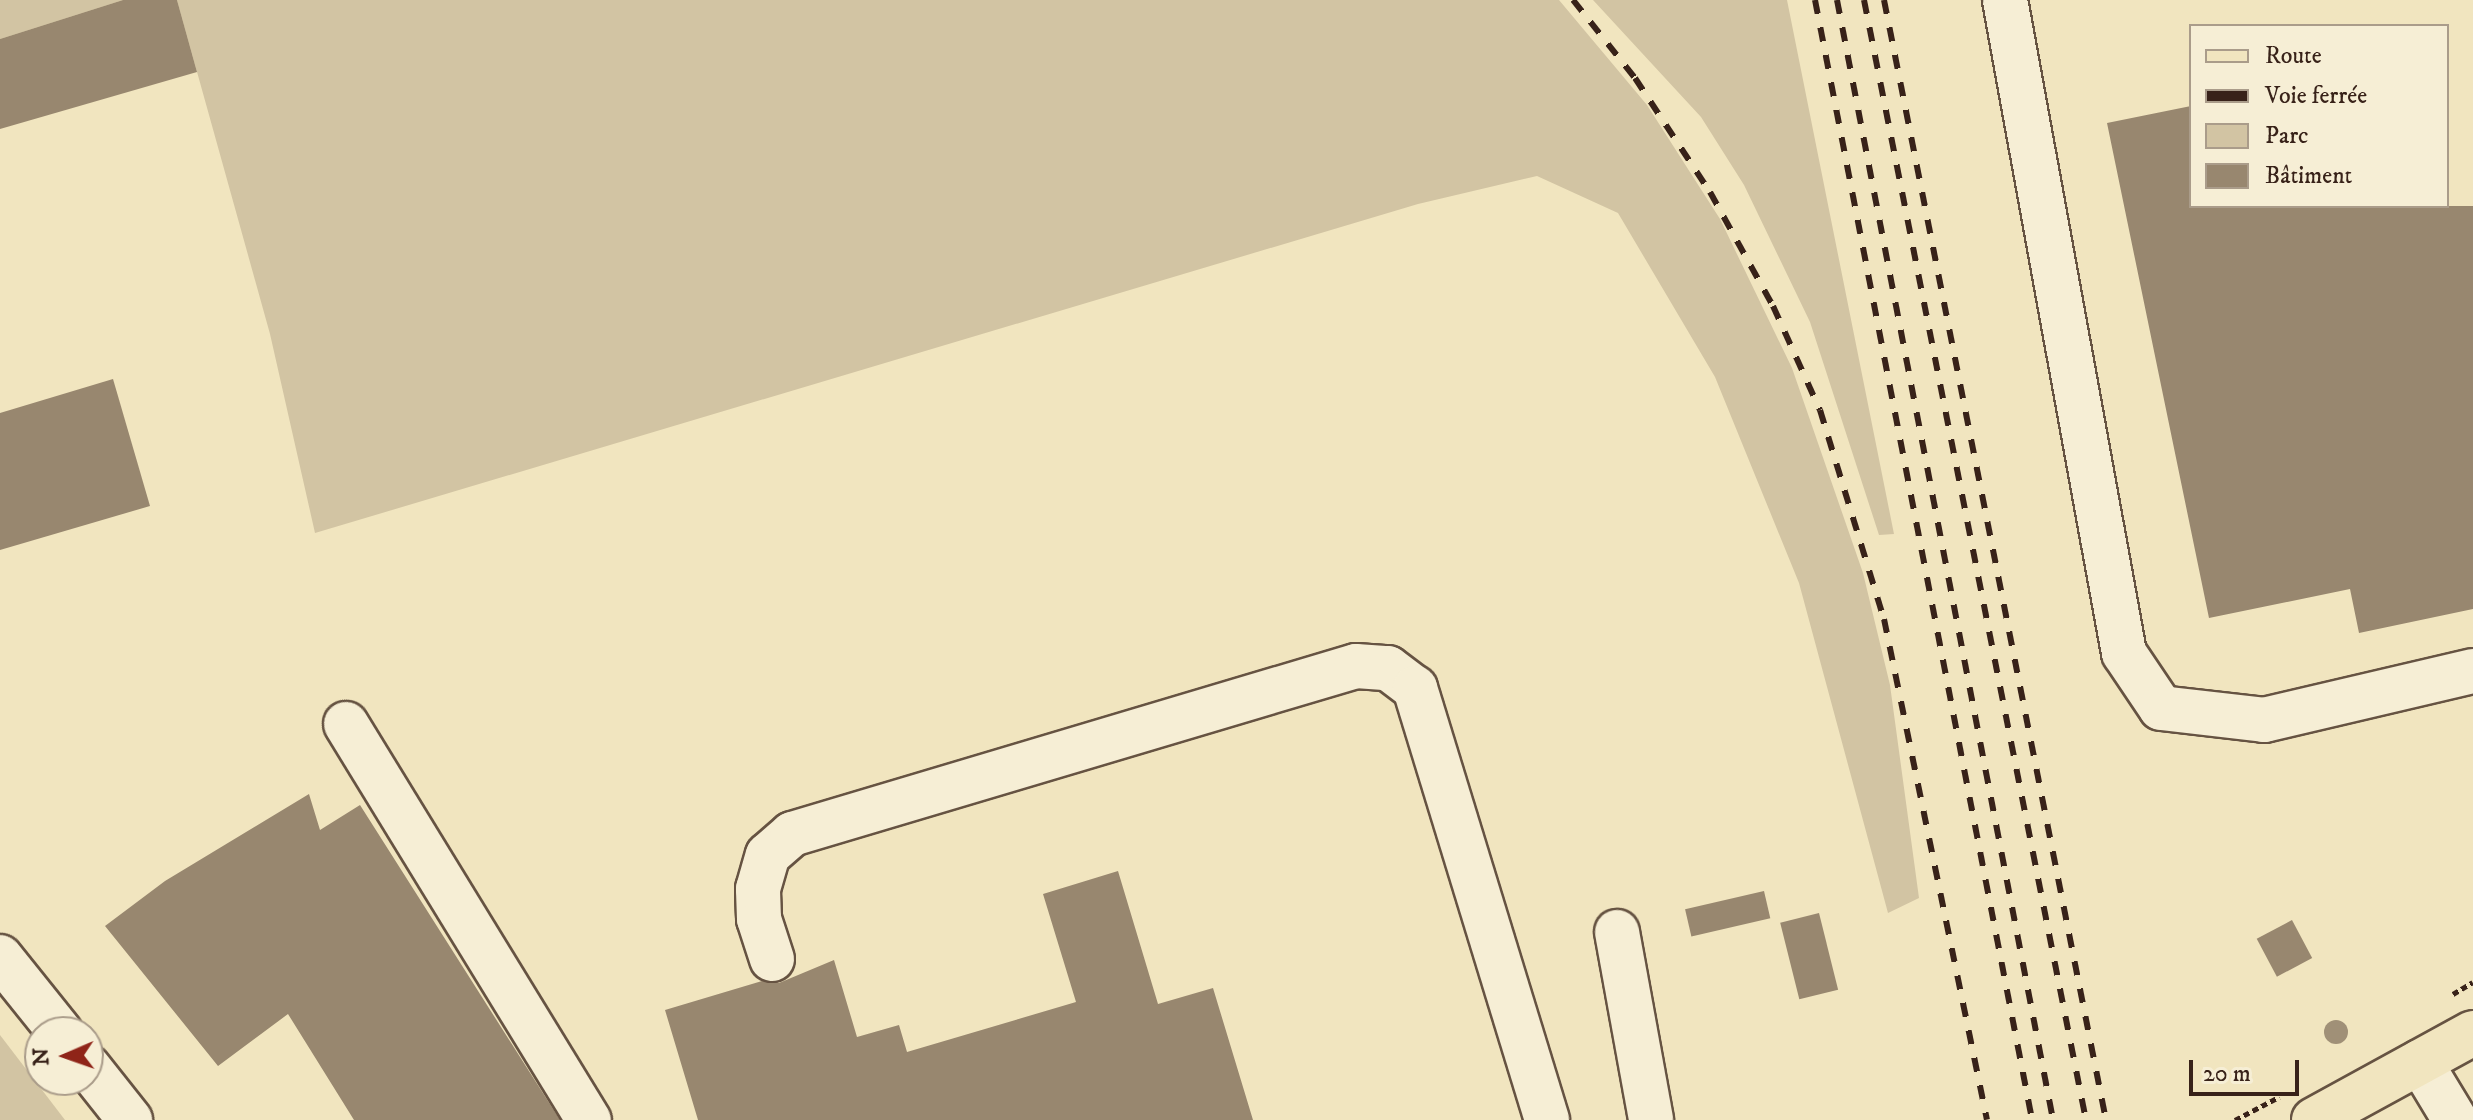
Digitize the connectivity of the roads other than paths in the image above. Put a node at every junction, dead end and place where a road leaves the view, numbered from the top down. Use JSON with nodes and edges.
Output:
{"nodes":[{"id":1,"x":2005,"y":0,"type":"edge"},
{"id":2,"x":2473,"y":671,"type":"edge"},
{"id":3,"x":346,"y":724,"type":"dead end"},
{"id":4,"x":1617,"y":932,"type":"dead end"},
{"id":5,"x":0,"y":957,"type":"edge"},
{"id":6,"x":772,"y":959,"type":"dead end"},
{"id":7,"x":47,"y":1016,"type":"edge"},
{"id":8,"x":2473,"y":1033,"type":"edge"},
{"id":9,"x":2420,"y":1062,"type":"junction"},
{"id":10,"x":104,"y":1087,"type":"edge"},
{"id":11,"x":2335,"y":1115,"type":"edge"},
{"id":12,"x":130,"y":1120,"type":"edge"},
{"id":13,"x":589,"y":1120,"type":"edge"},
{"id":14,"x":1547,"y":1120,"type":"edge"},
{"id":15,"x":1651,"y":1120,"type":"edge"},
{"id":16,"x":2455,"y":1120,"type":"edge"}],
"edges":[{"from":1,"to":2,"type":"street"},
{"from":3,"to":13,"type":"street"},
{"from":4,"to":15,"type":"street"},
{"from":5,"to":7,"type":"street"},
{"from":6,"to":14,"type":"street"},
{"from":8,"to":9,"type":"main road"},
{"from":9,"to":11,"type":"main road"},
{"from":9,"to":16,"type":"street"},
{"from":10,"to":12,"type":"street"}]}
